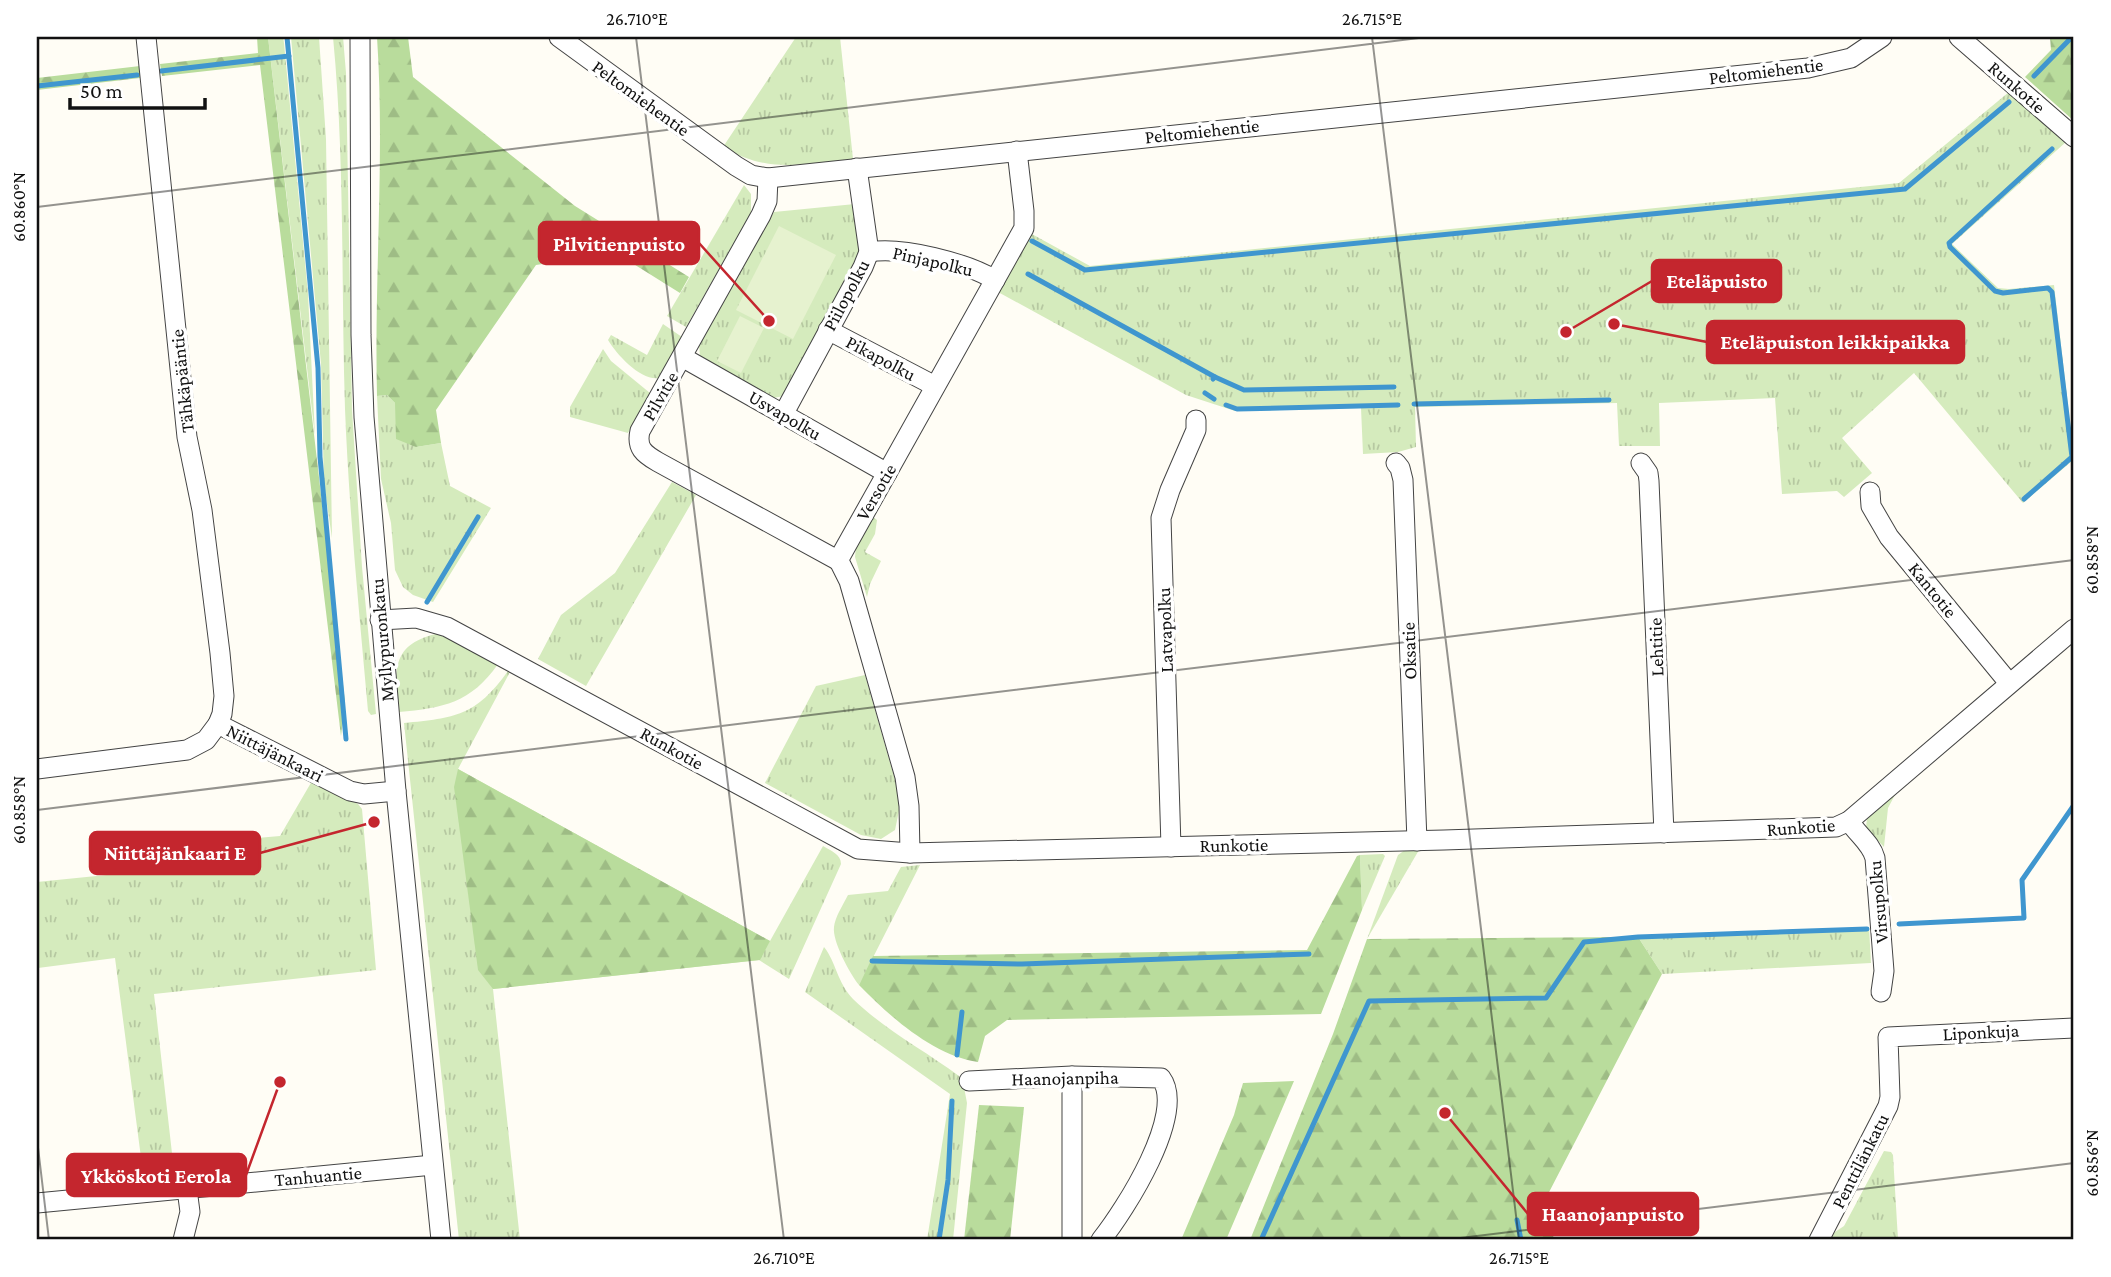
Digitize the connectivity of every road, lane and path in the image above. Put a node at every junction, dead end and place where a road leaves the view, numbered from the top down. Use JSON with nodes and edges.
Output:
{"nodes":[{"id":1,"x":146,"y":37,"type":"edge"},
{"id":2,"x":360,"y":37,"type":"edge"},
{"id":3,"x":559,"y":37,"type":"edge"},
{"id":4,"x":1882,"y":37,"type":"edge"},
{"id":5,"x":1959,"y":37,"type":"edge"},
{"id":6,"x":2074,"y":137,"type":"edge"},
{"id":7,"x":1017,"y":151,"type":"junction"},
{"id":8,"x":857,"y":168,"type":"junction"},
{"id":9,"x":768,"y":178,"type":"junction"},
{"id":10,"x":869,"y":252,"type":"junction"},
{"id":11,"x":996,"y":280,"type":"junction"},
{"id":12,"x":828,"y":330,"type":"junction"},
{"id":13,"x":682,"y":357,"type":"junction"},
{"id":14,"x":934,"y":386,"type":"junction"},
{"id":15,"x":784,"y":414,"type":"junction"},
{"id":16,"x":1196,"y":419,"type":"dead end"},
{"id":17,"x":1396,"y":463,"type":"dead end"},
{"id":18,"x":1641,"y":463,"type":"dead end"},
{"id":19,"x":887,"y":473,"type":"junction"},
{"id":20,"x":1870,"y":492,"type":"dead end"},
{"id":21,"x":839,"y":561,"type":"junction"},
{"id":22,"x":380,"y":620,"type":"junction"},
{"id":23,"x":2074,"y":629,"type":"edge"},
{"id":24,"x":2009,"y":683,"type":"junction"},
{"id":25,"x":218,"y":724,"type":"junction"},
{"id":26,"x":37,"y":769,"type":"edge"},
{"id":27,"x":396,"y":791,"type":"junction"},
{"id":28,"x":1850,"y":821,"type":"junction"},
{"id":29,"x":1664,"y":834,"type":"junction"},
{"id":30,"x":1417,"y":841,"type":"junction"},
{"id":31,"x":1171,"y":847,"type":"junction"},
{"id":32,"x":910,"y":853,"type":"junction"},
{"id":33,"x":1881,"y":992,"type":"dead end"},
{"id":34,"x":2074,"y":1028,"type":"edge"},
{"id":35,"x":1888,"y":1037,"type":"joint"},
{"id":36,"x":1072,"y":1076,"type":"junction"},
{"id":37,"x":969,"y":1081,"type":"dead end"},
{"id":38,"x":433,"y":1166,"type":"junction"},
{"id":39,"x":187,"y":1189,"type":"junction"},
{"id":40,"x":37,"y":1203,"type":"edge"},
{"id":41,"x":183,"y":1240,"type":"edge"},
{"id":42,"x":441,"y":1240,"type":"edge"},
{"id":43,"x":1072,"y":1240,"type":"edge"},
{"id":44,"x":1101,"y":1240,"type":"edge"},
{"id":45,"x":1819,"y":1240,"type":"edge"}],
"edges":[{"from":1,"to":25,"type":"street","name":"Tähkäpääntie"},
{"from":2,"to":22,"type":"street","name":"Myllypuronkatu"},
{"from":3,"to":9,"type":"street","name":"Peltomiehentie"},
{"from":4,"to":7,"type":"street","name":"Peltomiehentie"},
{"from":5,"to":6,"type":"street","name":"Runkotie"},
{"from":7,"to":8,"type":"street","name":"Peltomiehentie"},
{"from":7,"to":11,"type":"street","name":"Versotie"},
{"from":8,"to":9,"type":"street","name":"Peltomiehentie"},
{"from":8,"to":10,"type":"street","name":"Piilopolku"},
{"from":9,"to":13,"type":"street","name":"Pilvitie"},
{"from":10,"to":11,"type":"street","name":"Pinjapolku"},
{"from":10,"to":12,"type":"street","name":"Piilopolku"},
{"from":11,"to":14,"type":"street","name":"Versotie"},
{"from":12,"to":14,"type":"street","name":"Pikapolku"},
{"from":12,"to":15,"type":"street","name":"Piilopolku"},
{"from":13,"to":15,"type":"street","name":"Usvapolku"},
{"from":13,"to":21,"type":"street","name":"Pilvitie"},
{"from":14,"to":19,"type":"street","name":"Versotie"},
{"from":15,"to":19,"type":"street","name":"Usvapolku"},
{"from":16,"to":31,"type":"street","name":"Latvapolku"},
{"from":17,"to":30,"type":"street","name":"Oksatie"},
{"from":18,"to":29,"type":"street","name":"Lehtitie"},
{"from":19,"to":21,"type":"street","name":"Versotie"},
{"from":20,"to":24,"type":"street","name":"Kantotie"},
{"from":21,"to":32,"type":"street"},
{"from":22,"to":27,"type":"street","name":"Myllypuronkatu"},
{"from":22,"to":32,"type":"street","name":"Runkotie"},
{"from":23,"to":24,"type":"street","name":"Runkotie"},
{"from":24,"to":28,"type":"street","name":"Runkotie"},
{"from":25,"to":26,"type":"street","name":"Niittäjänkaari"},
{"from":25,"to":27,"type":"street","name":"Niittäjänkaari"},
{"from":27,"to":38,"type":"street","name":"Myllypuronkatu"},
{"from":28,"to":29,"type":"street","name":"Runkotie"},
{"from":28,"to":33,"type":"street","name":"Virsupolku"},
{"from":29,"to":30,"type":"street","name":"Runkotie"},
{"from":30,"to":31,"type":"street","name":"Runkotie"},
{"from":31,"to":32,"type":"street","name":"Runkotie"},
{"from":34,"to":35,"type":"street","name":"Liponkuja"},
{"from":35,"to":45,"type":"street","name":"Penttilänkatu"},
{"from":36,"to":37,"type":"street","name":"Haanojanpiha"},
{"from":36,"to":43,"type":"street"},
{"from":36,"to":44,"type":"street","name":"Haanojanpiha"},
{"from":38,"to":39,"type":"street","name":"Tanhuantie"},
{"from":38,"to":42,"type":"street","name":"Myllypuronkatu"},
{"from":39,"to":40,"type":"street","name":"Tanhuantie"},
{"from":39,"to":41,"type":"street"}]}
